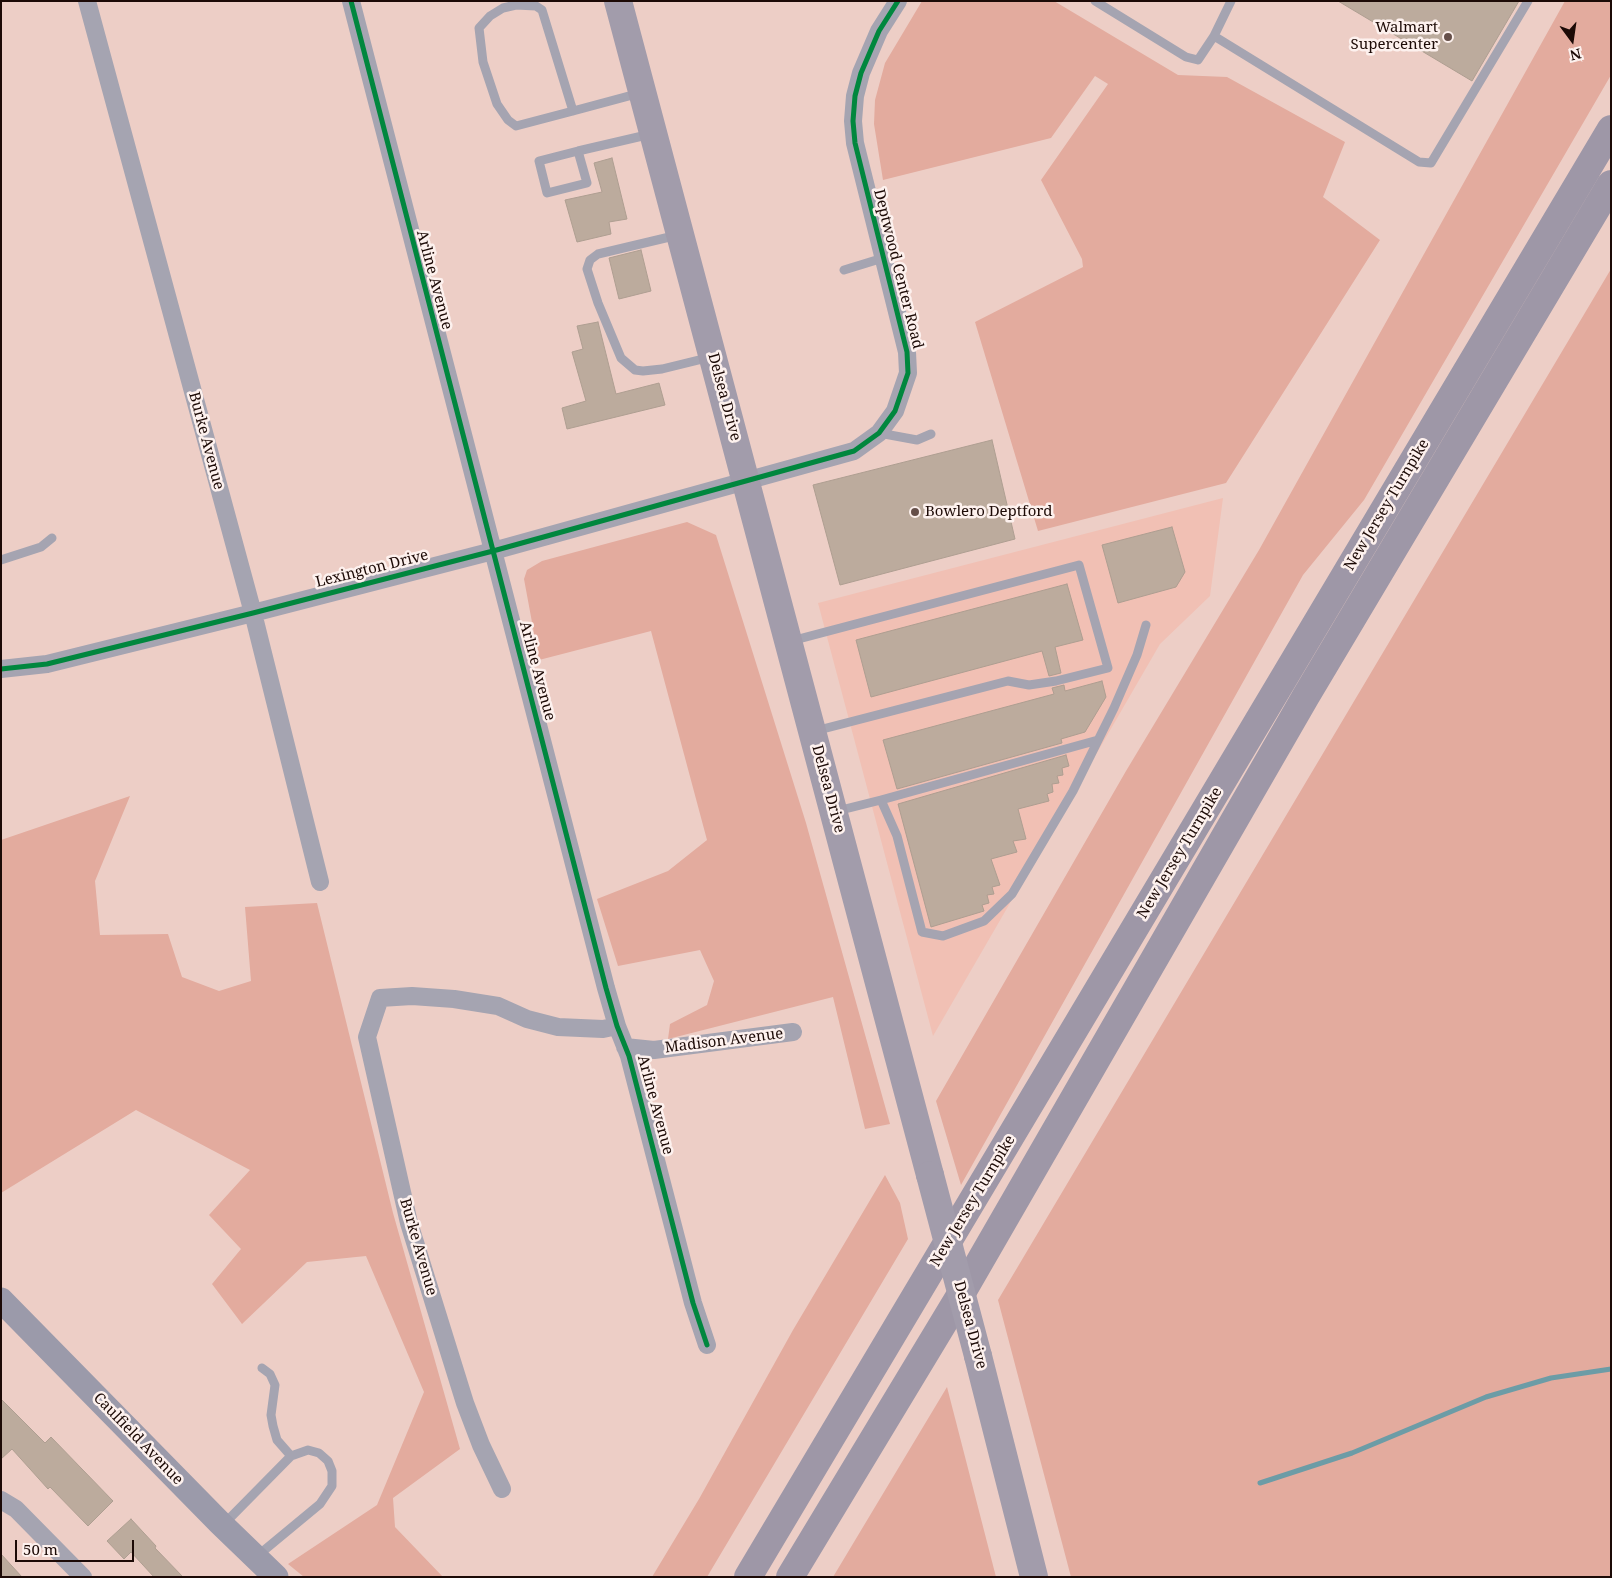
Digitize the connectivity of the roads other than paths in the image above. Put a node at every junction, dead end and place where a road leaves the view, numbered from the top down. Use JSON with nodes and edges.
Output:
{"nodes":[{"id":1,"x":87,"y":1,"type":"edge"},
{"id":2,"x":351,"y":1,"type":"edge"},
{"id":3,"x":618,"y":1,"type":"edge"},
{"id":4,"x":898,"y":1,"type":"edge"},
{"id":5,"x":1095,"y":1,"type":"edge"},
{"id":6,"x":1232,"y":1,"type":"edge"},
{"id":7,"x":1528,"y":1,"type":"edge"},
{"id":8,"x":1214,"y":36,"type":"junction"},
{"id":9,"x":642,"y":92,"type":"junction"},
{"id":10,"x":574,"y":111,"type":"junction"},
{"id":11,"x":1611,"y":129,"type":"edge"},
{"id":12,"x":654,"y":134,"type":"junction"},
{"id":13,"x":578,"y":151,"type":"junction"},
{"id":14,"x":1611,"y":184,"type":"edge"},
{"id":15,"x":680,"y":235,"type":"junction"},
{"id":16,"x":883,"y":258,"type":"junction"},
{"id":17,"x":844,"y":270,"type":"dead end"},
{"id":18,"x":713,"y":356,"type":"junction"},
{"id":19,"x":879,"y":433,"type":"junction"},
{"id":20,"x":931,"y":434,"type":"dead end"},
{"id":21,"x":746,"y":482,"type":"junction"},
{"id":22,"x":52,"y":538,"type":"dead end"},
{"id":23,"x":493,"y":551,"type":"junction"},
{"id":24,"x":1,"y":560,"type":"edge"},
{"id":25,"x":252,"y":613,"type":"junction"},
{"id":26,"x":1146,"y":625,"type":"dead end"},
{"id":27,"x":789,"y":642,"type":"junction"},
{"id":28,"x":1,"y":670,"type":"edge"},
{"id":29,"x":812,"y":731,"type":"junction"},
{"id":30,"x":1098,"y":740,"type":"junction"},
{"id":31,"x":881,"y":800,"type":"junction"},
{"id":32,"x":834,"y":812,"type":"junction"},
{"id":33,"x":320,"y":882,"type":"dead end"},
{"id":34,"x":617,"y":1026,"type":"junction"},
{"id":35,"x":794,"y":1032,"type":"dead end"},
{"id":36,"x":626,"y":1047,"type":"junction"},
{"id":37,"x":1,"y":1300,"type":"edge"},
{"id":38,"x":708,"y":1345,"type":"dead end"},
{"id":39,"x":262,"y":1368,"type":"dead end"},
{"id":40,"x":291,"y":1456,"type":"junction"},
{"id":41,"x":502,"y":1489,"type":"dead end"},
{"id":42,"x":1,"y":1500,"type":"edge"},
{"id":43,"x":222,"y":1526,"type":"junction"},
{"id":44,"x":256,"y":1557,"type":"junction"},
{"id":45,"x":81,"y":1576,"type":"edge"},
{"id":46,"x":276,"y":1577,"type":"edge"},
{"id":47,"x":748,"y":1577,"type":"edge"},
{"id":48,"x":790,"y":1577,"type":"edge"},
{"id":49,"x":1034,"y":1577,"type":"edge"}],
"edges":[{"from":1,"to":25,"type":"street","name":"Burke Avenue"},
{"from":2,"to":23,"type":"street","name":"Arline Avenue"},
{"from":3,"to":9,"type":"main road","name":"Delsea Drive"},
{"from":4,"to":16,"type":"street","name":"Deptwood Center Road"},
{"from":5,"to":8,"type":"lane"},
{"from":6,"to":8,"type":"lane"},
{"from":7,"to":8,"type":"lane"},
{"from":9,"to":10,"type":"lane"},
{"from":9,"to":12,"type":"main road","name":"Delsea Drive"},
{"from":10,"to":10,"type":"lane"},
{"from":11,"to":47,"type":"highway","name":"New Jersey Turnpike"},
{"from":12,"to":13,"type":"lane"},
{"from":12,"to":15,"type":"main road","name":"Delsea Drive"},
{"from":13,"to":13,"type":"lane"},
{"from":14,"to":48,"type":"highway","name":"New Jersey Turnpike"},
{"from":15,"to":18,"type":"main road","name":"Delsea Drive"},
{"from":15,"to":18,"type":"lane"},
{"from":16,"to":17,"type":"lane"},
{"from":16,"to":19,"type":"street","name":"Deptwood Center Road"},
{"from":18,"to":21,"type":"main road","name":"Delsea Drive"},
{"from":19,"to":20,"type":"lane"},
{"from":19,"to":21,"type":"street","name":"Deptwood Center Road"},
{"from":21,"to":23,"type":"street","name":"Lexington Drive"},
{"from":21,"to":27,"type":"main road","name":"Delsea Drive"},
{"from":22,"to":24,"type":"lane"},
{"from":23,"to":25,"type":"street","name":"Lexington Drive"},
{"from":23,"to":34,"type":"street","name":"Arline Avenue"},
{"from":25,"to":28,"type":"street","name":"Lexington Drive"},
{"from":25,"to":33,"type":"street","name":"Burke Avenue"},
{"from":26,"to":30,"type":"lane"},
{"from":27,"to":29,"type":"main road","name":"Delsea Drive"},
{"from":27,"to":29,"type":"lane"},
{"from":29,"to":32,"type":"main road","name":"Delsea Drive"},
{"from":30,"to":31,"type":"lane"},
{"from":30,"to":31,"type":"lane"},
{"from":31,"to":32,"type":"lane"},
{"from":32,"to":49,"type":"main road","name":"Delsea Drive","bridge":true},
{"from":34,"to":36,"type":"street","name":"Arline Avenue"},
{"from":34,"to":41,"type":"street","name":"Burke Avenue"},
{"from":35,"to":36,"type":"street","name":"Madison Avenue"},
{"from":36,"to":38,"type":"street","name":"Arline Avenue"},
{"from":37,"to":43,"type":"street","name":"Caulfield Avenue"},
{"from":39,"to":40,"type":"lane"},
{"from":40,"to":43,"type":"lane"},
{"from":40,"to":44,"type":"lane"},
{"from":42,"to":45,"type":"street"},
{"from":43,"to":44,"type":"street","name":"Caulfield Avenue"},
{"from":44,"to":46,"type":"street","name":"Caulfield Avenue"}]}
